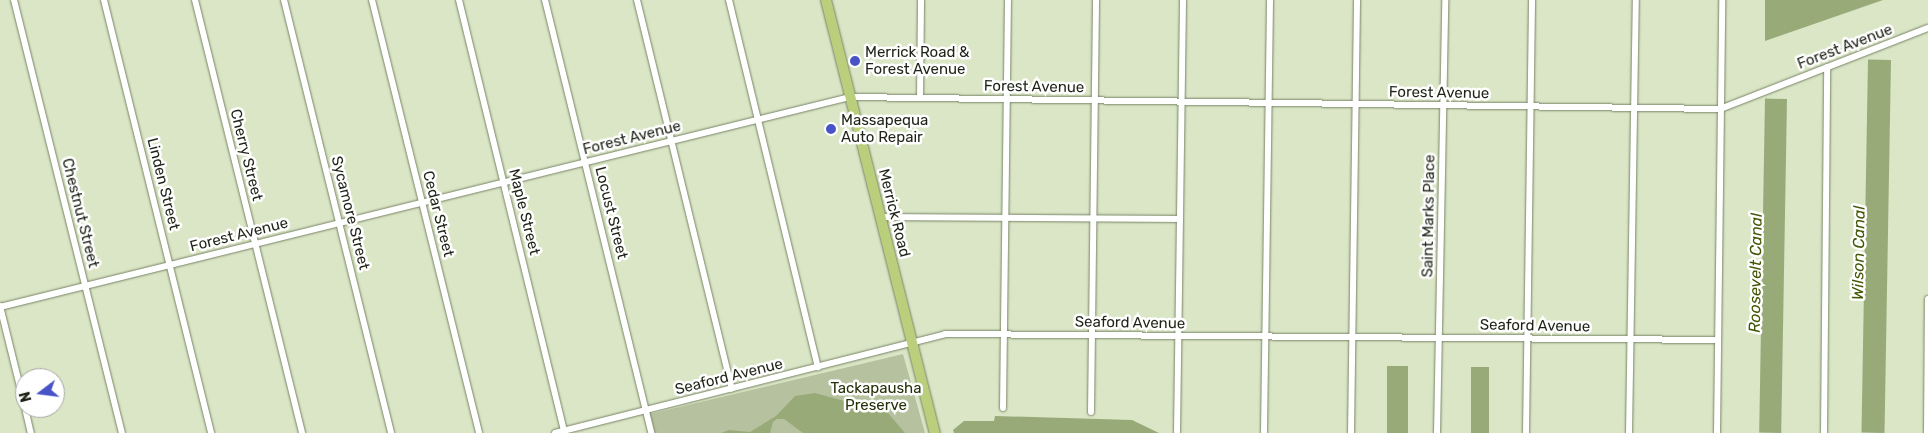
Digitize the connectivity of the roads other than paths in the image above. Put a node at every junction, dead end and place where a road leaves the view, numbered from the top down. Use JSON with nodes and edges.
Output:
{"nodes":[{"id":1,"x":14,"y":0,"type":"edge"},
{"id":2,"x":104,"y":0,"type":"edge"},
{"id":3,"x":195,"y":0,"type":"edge"},
{"id":4,"x":284,"y":0,"type":"edge"},
{"id":5,"x":372,"y":0,"type":"edge"},
{"id":6,"x":459,"y":0,"type":"edge"},
{"id":7,"x":545,"y":0,"type":"edge"},
{"id":8,"x":637,"y":0,"type":"edge"},
{"id":9,"x":729,"y":0,"type":"edge"},
{"id":10,"x":826,"y":0,"type":"edge"},
{"id":11,"x":921,"y":0,"type":"edge"},
{"id":12,"x":1008,"y":0,"type":"edge"},
{"id":13,"x":1096,"y":0,"type":"edge"},
{"id":14,"x":1183,"y":0,"type":"edge"},
{"id":15,"x":1270,"y":0,"type":"edge"},
{"id":16,"x":1357,"y":0,"type":"edge"},
{"id":17,"x":1445,"y":0,"type":"edge"},
{"id":18,"x":1532,"y":0,"type":"edge"},
{"id":19,"x":1636,"y":0,"type":"edge"},
{"id":20,"x":1722,"y":0,"type":"edge"},
{"id":21,"x":1928,"y":28,"type":"edge"},
{"id":22,"x":1827,"y":67,"type":"junction"},
{"id":23,"x":850,"y":97,"type":"junction"},
{"id":24,"x":920,"y":98,"type":"junction"},
{"id":25,"x":1007,"y":99,"type":"junction"},
{"id":26,"x":1094,"y":101,"type":"junction"},
{"id":27,"x":1182,"y":102,"type":"junction"},
{"id":28,"x":1269,"y":103,"type":"junction"},
{"id":29,"x":1356,"y":104,"type":"junction"},
{"id":30,"x":1443,"y":105,"type":"junction"},
{"id":31,"x":1531,"y":107,"type":"junction"},
{"id":32,"x":1634,"y":108,"type":"junction"},
{"id":33,"x":1720,"y":109,"type":"junction"},
{"id":34,"x":758,"y":120,"type":"junction"},
{"id":35,"x":671,"y":141,"type":"junction"},
{"id":36,"x":585,"y":162,"type":"junction"},
{"id":37,"x":504,"y":183,"type":"junction"},
{"id":38,"x":422,"y":203,"type":"junction"},
{"id":39,"x":879,"y":217,"type":"junction"},
{"id":40,"x":1006,"y":217,"type":"junction"},
{"id":41,"x":1092,"y":218,"type":"junction"},
{"id":42,"x":1180,"y":219,"type":"junction"},
{"id":43,"x":339,"y":223,"type":"junction"},
{"id":44,"x":254,"y":244,"type":"junction"},
{"id":45,"x":169,"y":265,"type":"junction"},
{"id":46,"x":85,"y":286,"type":"junction"},
{"id":47,"x":1928,"y":299,"type":"edge"},
{"id":48,"x":0,"y":306,"type":"edge"},
{"id":49,"x":1004,"y":334,"type":"junction"},
{"id":50,"x":1091,"y":335,"type":"junction"},
{"id":51,"x":1179,"y":336,"type":"junction"},
{"id":52,"x":1266,"y":336,"type":"junction"},
{"id":53,"x":1352,"y":337,"type":"junction"},
{"id":54,"x":1439,"y":338,"type":"junction"},
{"id":55,"x":1527,"y":339,"type":"junction"},
{"id":56,"x":1631,"y":340,"type":"junction"},
{"id":57,"x":1718,"y":340,"type":"junction"},
{"id":58,"x":910,"y":344,"type":"junction"},
{"id":59,"x":818,"y":367,"type":"junction"},
{"id":60,"x":15,"y":368,"type":"edge"},
{"id":61,"x":732,"y":389,"type":"junction"},
{"id":62,"x":1003,"y":408,"type":"dead end"},
{"id":63,"x":646,"y":410,"type":"junction"},
{"id":64,"x":1091,"y":412,"type":"dead end"},
{"id":65,"x":27,"y":418,"type":"edge"},
{"id":66,"x":564,"y":431,"type":"junction"},
{"id":67,"x":1177,"y":432,"type":"edge"},
{"id":68,"x":1264,"y":432,"type":"dead end"},
{"id":69,"x":31,"y":433,"type":"edge"},
{"id":70,"x":122,"y":433,"type":"edge"},
{"id":71,"x":211,"y":433,"type":"edge"},
{"id":72,"x":302,"y":433,"type":"edge"},
{"id":73,"x":391,"y":433,"type":"edge"},
{"id":74,"x":479,"y":433,"type":"edge"},
{"id":75,"x":555,"y":433,"type":"edge"},
{"id":76,"x":651,"y":433,"type":"edge"},
{"id":77,"x":935,"y":433,"type":"edge"},
{"id":78,"x":1351,"y":433,"type":"edge"},
{"id":79,"x":1437,"y":433,"type":"edge"},
{"id":80,"x":1526,"y":433,"type":"edge"},
{"id":81,"x":1630,"y":433,"type":"edge"},
{"id":82,"x":1717,"y":433,"type":"edge"},
{"id":83,"x":1824,"y":433,"type":"edge"},
{"id":84,"x":1927,"y":433,"type":"edge"}],
"edges":[{"from":1,"to":46,"type":"street","name":"Chestnut Street"},
{"from":2,"to":45,"type":"street","name":"Linden Street"},
{"from":3,"to":44,"type":"street","name":"Cherry Street"},
{"from":4,"to":43,"type":"street","name":"Sycamore Street"},
{"from":5,"to":38,"type":"street","name":"Cedar Street"},
{"from":6,"to":37,"type":"street","name":"Maple Street"},
{"from":7,"to":36,"type":"street","name":"Locust Street"},
{"from":8,"to":35,"type":"street"},
{"from":9,"to":34,"type":"street"},
{"from":10,"to":23,"type":"main road","name":"Merrick Road"},
{"from":11,"to":24,"type":"street"},
{"from":12,"to":25,"type":"street"},
{"from":13,"to":26,"type":"street"},
{"from":14,"to":27,"type":"street"},
{"from":15,"to":28,"type":"street"},
{"from":16,"to":29,"type":"street"},
{"from":17,"to":30,"type":"street","name":"Saint Marks Place"},
{"from":18,"to":31,"type":"street"},
{"from":19,"to":32,"type":"street"},
{"from":20,"to":33,"type":"street"},
{"from":21,"to":22,"type":"street","name":"Forest Avenue"},
{"from":22,"to":33,"type":"street","name":"Forest Avenue"},
{"from":22,"to":83,"type":"street"},
{"from":23,"to":24,"type":"street","name":"Forest Avenue"},
{"from":23,"to":34,"type":"street","name":"Forest Avenue"},
{"from":23,"to":39,"type":"main road","name":"Merrick Road"},
{"from":24,"to":25,"type":"street","name":"Forest Avenue"},
{"from":25,"to":26,"type":"street","name":"Forest Avenue"},
{"from":25,"to":40,"type":"street"},
{"from":26,"to":27,"type":"street","name":"Forest Avenue"},
{"from":26,"to":41,"type":"street"},
{"from":27,"to":28,"type":"street","name":"Forest Avenue"},
{"from":27,"to":42,"type":"street"},
{"from":28,"to":29,"type":"street","name":"Forest Avenue"},
{"from":28,"to":52,"type":"street"},
{"from":29,"to":30,"type":"street","name":"Forest Avenue"},
{"from":29,"to":53,"type":"street"},
{"from":30,"to":31,"type":"street","name":"Forest Avenue"},
{"from":30,"to":54,"type":"street","name":"Saint Marks Place"},
{"from":31,"to":32,"type":"street","name":"Forest Avenue"},
{"from":31,"to":55,"type":"street"},
{"from":32,"to":33,"type":"street","name":"Forest Avenue"},
{"from":32,"to":56,"type":"street"},
{"from":33,"to":57,"type":"street"},
{"from":34,"to":35,"type":"street","name":"Forest Avenue"},
{"from":34,"to":59,"type":"street"},
{"from":35,"to":36,"type":"street","name":"Forest Avenue"},
{"from":35,"to":61,"type":"street"},
{"from":36,"to":37,"type":"street","name":"Forest Avenue"},
{"from":36,"to":63,"type":"street","name":"Locust Street"},
{"from":37,"to":38,"type":"street","name":"Forest Avenue"},
{"from":37,"to":66,"type":"street","name":"Maple Street"},
{"from":38,"to":43,"type":"street","name":"Forest Avenue"},
{"from":38,"to":74,"type":"street","name":"Cedar Street"},
{"from":39,"to":40,"type":"street"},
{"from":39,"to":58,"type":"main road","name":"Merrick Road"},
{"from":40,"to":41,"type":"street"},
{"from":40,"to":49,"type":"street"},
{"from":41,"to":42,"type":"street"},
{"from":41,"to":50,"type":"street"},
{"from":42,"to":51,"type":"street"},
{"from":43,"to":44,"type":"street","name":"Forest Avenue"},
{"from":43,"to":73,"type":"street","name":"Sycamore Street"},
{"from":44,"to":45,"type":"street","name":"Forest Avenue"},
{"from":44,"to":72,"type":"street","name":"Cherry Street"},
{"from":45,"to":46,"type":"street","name":"Forest Avenue"},
{"from":45,"to":71,"type":"street","name":"Linden Street"},
{"from":46,"to":48,"type":"street","name":"Forest Avenue"},
{"from":46,"to":70,"type":"street","name":"Chestnut Street"},
{"from":47,"to":84,"type":"street"},
{"from":48,"to":60,"type":"street"},
{"from":49,"to":50,"type":"street","name":"Seaford Avenue"},
{"from":49,"to":58,"type":"street","name":"Seaford Avenue"},
{"from":49,"to":62,"type":"street"},
{"from":50,"to":51,"type":"street","name":"Seaford Avenue"},
{"from":50,"to":64,"type":"street"},
{"from":51,"to":52,"type":"street","name":"Seaford Avenue"},
{"from":51,"to":67,"type":"street"},
{"from":52,"to":53,"type":"street","name":"Seaford Avenue"},
{"from":52,"to":68,"type":"street"},
{"from":53,"to":54,"type":"street","name":"Seaford Avenue"},
{"from":53,"to":78,"type":"street"},
{"from":54,"to":55,"type":"street","name":"Seaford Avenue"},
{"from":54,"to":79,"type":"street","name":"Saint Marks Place"},
{"from":55,"to":56,"type":"street","name":"Seaford Avenue"},
{"from":55,"to":80,"type":"street"},
{"from":56,"to":57,"type":"street","name":"Seaford Avenue"},
{"from":56,"to":81,"type":"street"},
{"from":57,"to":82,"type":"street"},
{"from":58,"to":59,"type":"street","name":"Seaford Avenue"},
{"from":58,"to":77,"type":"main road","name":"Merrick Road"},
{"from":59,"to":61,"type":"street","name":"Seaford Avenue"},
{"from":61,"to":63,"type":"street","name":"Seaford Avenue"},
{"from":63,"to":66,"type":"street","name":"Seaford Avenue"},
{"from":63,"to":76,"type":"street","name":"Locust Street"},
{"from":65,"to":69,"type":"street"},
{"from":66,"to":75,"type":"street","name":"Seaford Avenue"}]}
